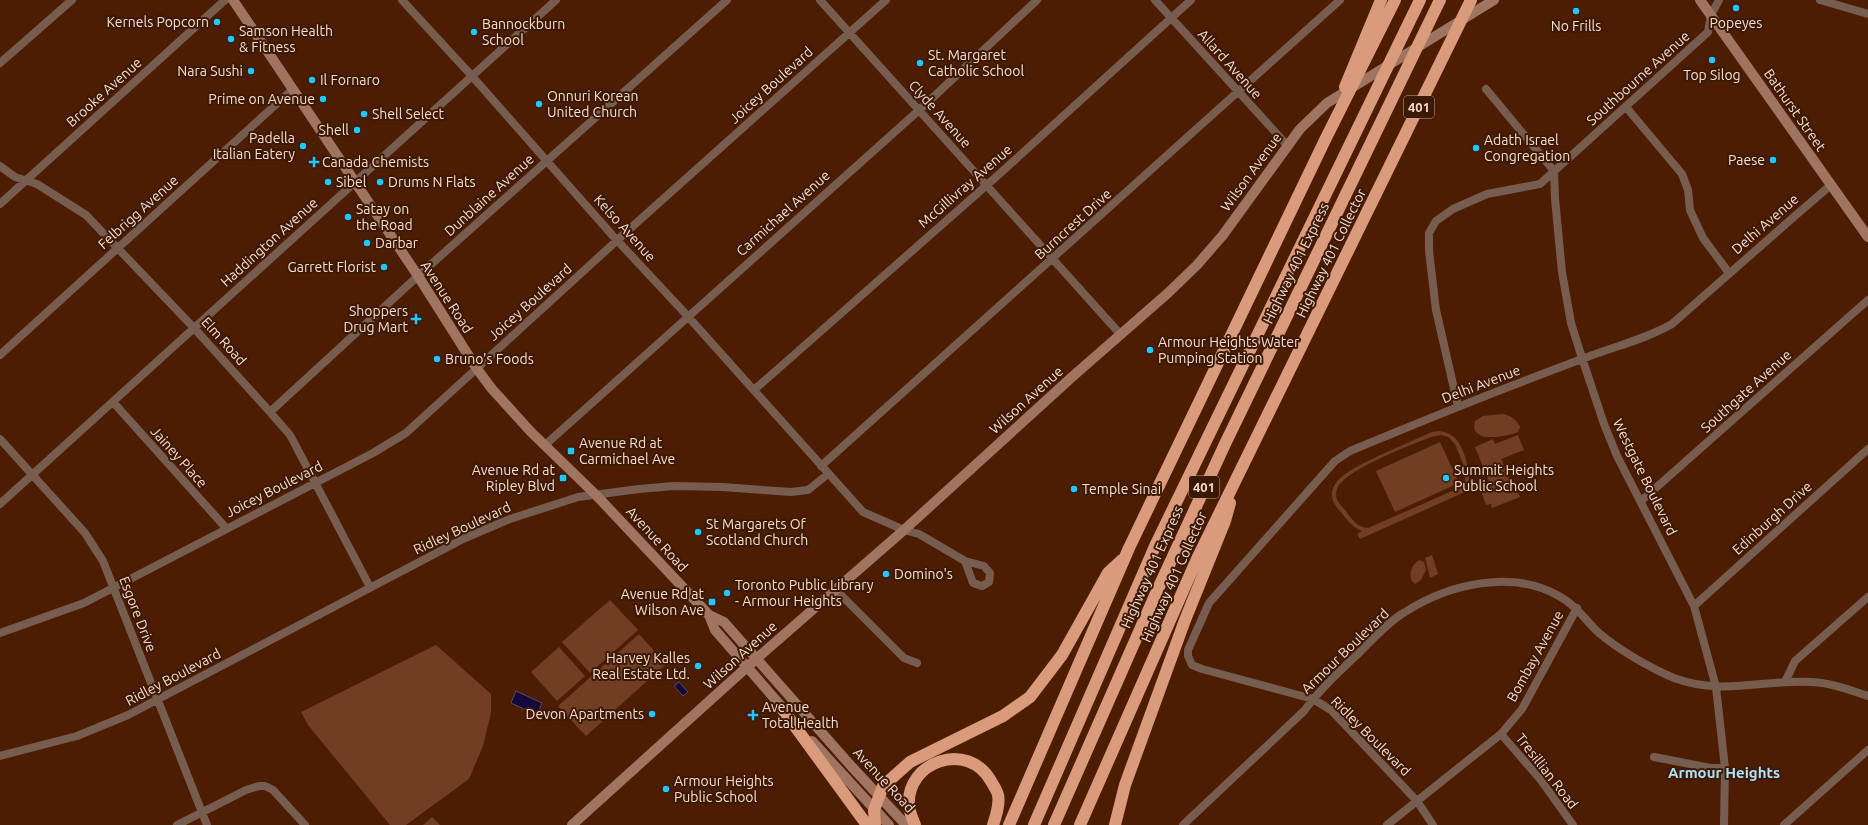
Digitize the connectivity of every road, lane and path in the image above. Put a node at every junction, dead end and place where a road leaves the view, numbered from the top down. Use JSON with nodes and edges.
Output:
{"nodes":[{"id":1,"x":72,"y":0,"type":"edge"},
{"id":2,"x":225,"y":0,"type":"edge"},
{"id":3,"x":233,"y":0,"type":"edge"},
{"id":4,"x":402,"y":0,"type":"edge"},
{"id":5,"x":556,"y":0,"type":"edge"},
{"id":6,"x":727,"y":0,"type":"edge"},
{"id":7,"x":820,"y":0,"type":"edge"},
{"id":8,"x":886,"y":0,"type":"edge"},
{"id":9,"x":1037,"y":0,"type":"edge"},
{"id":10,"x":1155,"y":0,"type":"edge"},
{"id":11,"x":1191,"y":0,"type":"edge"},
{"id":12,"x":1340,"y":0,"type":"edge"},
{"id":13,"x":1382,"y":0,"type":"edge"},
{"id":14,"x":1396,"y":0,"type":"edge"},
{"id":15,"x":1420,"y":0,"type":"edge"},
{"id":16,"x":1440,"y":0,"type":"edge"},
{"id":17,"x":1471,"y":0,"type":"edge"},
{"id":18,"x":1494,"y":0,"type":"edge"},
{"id":19,"x":1700,"y":0,"type":"edge"},
{"id":20,"x":1719,"y":0,"type":"edge"},
{"id":21,"x":1820,"y":0,"type":"edge"},
{"id":22,"x":1868,"y":14,"type":"edge"},
{"id":23,"x":1711,"y":16,"type":"junction"},
{"id":24,"x":1171,"y":18,"type":"junction"},
{"id":25,"x":850,"y":33,"type":"junction"},
{"id":26,"x":0,"y":63,"type":"edge"},
{"id":27,"x":471,"y":75,"type":"junction"},
{"id":28,"x":294,"y":89,"type":"junction"},
{"id":29,"x":1486,"y":89,"type":"dead end"},
{"id":30,"x":1238,"y":93,"type":"junction"},
{"id":31,"x":1626,"y":107,"type":"junction"},
{"id":32,"x":919,"y":110,"type":"junction"},
{"id":33,"x":1336,"y":118,"type":"junction"},
{"id":34,"x":1287,"y":145,"type":"junction"},
{"id":35,"x":547,"y":161,"type":"junction"},
{"id":36,"x":0,"y":166,"type":"edge"},
{"id":37,"x":1554,"y":171,"type":"junction"},
{"id":38,"x":26,"y":180,"type":"junction"},
{"id":39,"x":355,"y":182,"type":"junction"},
{"id":40,"x":986,"y":184,"type":"junction"},
{"id":41,"x":1832,"y":185,"type":"junction"},
{"id":42,"x":0,"y":204,"type":"edge"},
{"id":43,"x":1868,"y":237,"type":"edge"},
{"id":44,"x":617,"y":240,"type":"junction"},
{"id":45,"x":118,"y":248,"type":"junction"},
{"id":46,"x":1053,"y":259,"type":"junction"},
{"id":47,"x":1729,"y":273,"type":"junction"},
{"id":48,"x":418,"y":276,"type":"junction"},
{"id":49,"x":1868,"y":300,"type":"edge"},
{"id":50,"x":687,"y":316,"type":"junction"},
{"id":51,"x":194,"y":328,"type":"junction"},
{"id":52,"x":1121,"y":335,"type":"junction"},
{"id":53,"x":0,"y":355,"type":"edge"},
{"id":54,"x":1582,"y":358,"type":"junction"},
{"id":55,"x":477,"y":369,"type":"junction"},
{"id":56,"x":754,"y":390,"type":"junction"},
{"id":57,"x":113,"y":402,"type":"junction"},
{"id":58,"x":1458,"y":406,"type":"junction"},
{"id":59,"x":270,"y":412,"type":"junction"},
{"id":60,"x":0,"y":439,"type":"edge"},
{"id":61,"x":545,"y":445,"type":"junction"},
{"id":62,"x":1868,"y":449,"type":"edge"},
{"id":63,"x":821,"y":466,"type":"junction"},
{"id":64,"x":32,"y":474,"type":"junction"},
{"id":65,"x":828,"y":474,"type":"junction"},
{"id":66,"x":1238,"y":474,"type":"junction"},
{"id":67,"x":315,"y":482,"type":"junction"},
{"id":68,"x":596,"y":495,"type":"junction"},
{"id":69,"x":1641,"y":501,"type":"junction"},
{"id":70,"x":0,"y":504,"type":"edge"},
{"id":71,"x":226,"y":528,"type":"junction"},
{"id":72,"x":904,"y":530,"type":"junction"},
{"id":73,"x":1127,"y":555,"type":"junction"},
{"id":74,"x":965,"y":561,"type":"dead end"},
{"id":75,"x":370,"y":587,"type":"junction"},
{"id":76,"x":114,"y":588,"type":"junction"},
{"id":77,"x":836,"y":590,"type":"junction"},
{"id":78,"x":1868,"y":597,"type":"edge"},
{"id":79,"x":1694,"y":606,"type":"junction"},
{"id":80,"x":1577,"y":608,"type":"junction"},
{"id":81,"x":709,"y":615,"type":"junction"},
{"id":82,"x":0,"y":633,"type":"edge"},
{"id":83,"x":1188,"y":656,"type":"joint"},
{"id":84,"x":757,"y":658,"type":"junction"},
{"id":85,"x":917,"y":663,"type":"dead end"},
{"id":86,"x":747,"y":667,"type":"junction"},
{"id":87,"x":1785,"y":682,"type":"junction"},
{"id":88,"x":1716,"y":688,"type":"junction"},
{"id":89,"x":1868,"y":696,"type":"edge"},
{"id":90,"x":1313,"y":699,"type":"junction"},
{"id":91,"x":158,"y":700,"type":"junction"},
{"id":92,"x":783,"y":710,"type":"junction"},
{"id":93,"x":1501,"y":734,"type":"junction"},
{"id":94,"x":1868,"y":750,"type":"edge"},
{"id":95,"x":0,"y":756,"type":"edge"},
{"id":96,"x":1654,"y":757,"type":"dead end"},
{"id":97,"x":1725,"y":768,"type":"junction"},
{"id":98,"x":879,"y":795,"type":"junction"},
{"id":99,"x":1417,"y":801,"type":"junction"},
{"id":100,"x":874,"y":810,"type":"junction"},
{"id":101,"x":203,"y":812,"type":"junction"},
{"id":102,"x":177,"y":825,"type":"edge"},
{"id":103,"x":208,"y":825,"type":"edge"},
{"id":104,"x":305,"y":825,"type":"edge"},
{"id":105,"x":572,"y":825,"type":"edge"},
{"id":106,"x":867,"y":825,"type":"edge"},
{"id":107,"x":875,"y":825,"type":"edge"},
{"id":108,"x":889,"y":825,"type":"edge"},
{"id":109,"x":906,"y":825,"type":"edge"},
{"id":110,"x":915,"y":825,"type":"edge"},
{"id":111,"x":994,"y":825,"type":"edge"},
{"id":112,"x":1009,"y":825,"type":"edge"},
{"id":113,"x":1034,"y":825,"type":"edge"},
{"id":114,"x":1054,"y":825,"type":"edge"},
{"id":115,"x":1080,"y":825,"type":"edge"},
{"id":116,"x":1115,"y":825,"type":"edge"},
{"id":117,"x":1183,"y":825,"type":"edge"},
{"id":118,"x":1387,"y":825,"type":"edge"},
{"id":119,"x":1433,"y":825,"type":"edge"},
{"id":120,"x":1573,"y":825,"type":"edge"},
{"id":121,"x":1724,"y":825,"type":"edge"},
{"id":122,"x":1784,"y":825,"type":"edge"}],
"edges":[{"from":1,"to":26,"type":"street"},
{"from":2,"to":38,"type":"street","name":"Brooke Avenue"},
{"from":3,"to":28,"type":"main road","name":"Avenue Road"},
{"from":4,"to":27,"type":"street","name":"Kelso Avenue"},
{"from":5,"to":27,"type":"street","name":"Haddington Avenue"},
{"from":6,"to":35,"type":"street","name":"Dunblaine Avenue"},
{"from":7,"to":25,"type":"street","name":"Clyde Avenue"},
{"from":8,"to":25,"type":"street","name":"Joicey Boulevard"},
{"from":9,"to":32,"type":"street","name":"Carmichael Avenue"},
{"from":10,"to":24,"type":"street","name":"Allard Avenue"},
{"from":11,"to":24,"type":"street","name":"McGillivray Avenue"},
{"from":12,"to":30,"type":"street","name":"Burncrest Drive"},
{"from":13,"to":33,"type":"highway"},
{"from":14,"to":33,"type":"highway"},
{"from":15,"to":113,"type":"highway","name":"Highway 401 Express","number":"401"},
{"from":16,"to":114,"type":"highway","name":"Highway 401 Express","number":"401"},
{"from":17,"to":66,"type":"highway","name":"Highway 401 Collector","number":"401"},
{"from":18,"to":34,"type":"main road","name":"Wilson Avenue"},
{"from":19,"to":23,"type":"main road","name":"Bathurst Street"},
{"from":20,"to":23,"type":"street","name":"Southbourne Avenue"},
{"from":21,"to":22,"type":"street"},
{"from":23,"to":31,"type":"street","name":"Southbourne Avenue"},
{"from":23,"to":41,"type":"main road","name":"Bathurst Street"},
{"from":24,"to":30,"type":"street","name":"Allard Avenue"},
{"from":24,"to":40,"type":"street","name":"McGillivray Avenue"},
{"from":25,"to":32,"type":"street","name":"Clyde Avenue"},
{"from":25,"to":44,"type":"street","name":"Joicey Boulevard"},
{"from":27,"to":35,"type":"street","name":"Kelso Avenue"},
{"from":27,"to":39,"type":"street","name":"Haddington Avenue"},
{"from":28,"to":39,"type":"main road","name":"Avenue Road"},
{"from":28,"to":45,"type":"street","name":"Felbrigg Avenue"},
{"from":29,"to":37,"type":"street"},
{"from":30,"to":34,"type":"street","name":"Allard Avenue"},
{"from":30,"to":46,"type":"street","name":"Burncrest Drive"},
{"from":31,"to":37,"type":"street","name":"Southbourne Avenue"},
{"from":31,"to":47,"type":"street"},
{"from":32,"to":40,"type":"street","name":"Clyde Avenue"},
{"from":32,"to":50,"type":"street","name":"Carmichael Avenue"},
{"from":33,"to":73,"type":"highway"},
{"from":34,"to":52,"type":"main road","name":"Wilson Avenue"},
{"from":35,"to":44,"type":"street","name":"Kelso Avenue"},
{"from":35,"to":48,"type":"street","name":"Dunblaine Avenue"},
{"from":36,"to":38,"type":"street","name":"Elm Road"},
{"from":37,"to":54,"type":"street","name":"Westgate Boulevard"},
{"from":37,"to":58,"type":"street","name":"Southbourne Avenue"},
{"from":38,"to":42,"type":"street","name":"Brooke Avenue"},
{"from":38,"to":45,"type":"street","name":"Elm Road"},
{"from":39,"to":48,"type":"main road","name":"Avenue Road"},
{"from":39,"to":51,"type":"street","name":"Haddington Avenue"},
{"from":40,"to":46,"type":"street","name":"Clyde Avenue"},
{"from":40,"to":56,"type":"street","name":"McGillivray Avenue"},
{"from":41,"to":43,"type":"main road","name":"Bathurst Street"},
{"from":41,"to":47,"type":"street","name":"Delhi Avenue"},
{"from":44,"to":50,"type":"street","name":"Kelso Avenue"},
{"from":44,"to":55,"type":"street","name":"Joicey Boulevard"},
{"from":45,"to":51,"type":"street","name":"Elm Road"},
{"from":45,"to":53,"type":"street","name":"Felbrigg Avenue"},
{"from":46,"to":52,"type":"street","name":"Clyde Avenue"},
{"from":46,"to":63,"type":"street","name":"Burncrest Drive"},
{"from":47,"to":54,"type":"street","name":"Delhi Avenue"},
{"from":48,"to":55,"type":"main road","name":"Avenue Road"},
{"from":48,"to":59,"type":"street","name":"Dunblaine Avenue"},
{"from":49,"to":69,"type":"street","name":"Southgate Avenue"},
{"from":50,"to":56,"type":"street","name":"Kelso Avenue"},
{"from":50,"to":61,"type":"street","name":"Carmichael Avenue"},
{"from":51,"to":57,"type":"street","name":"Haddington Avenue"},
{"from":51,"to":59,"type":"street","name":"Elm Road"},
{"from":52,"to":72,"type":"main road","name":"Wilson Avenue"},
{"from":54,"to":58,"type":"street","name":"Delhi Avenue"},
{"from":54,"to":69,"type":"street","name":"Westgate Boulevard"},
{"from":55,"to":61,"type":"main road","name":"Avenue Road"},
{"from":55,"to":67,"type":"street","name":"Joicey Boulevard"},
{"from":56,"to":63,"type":"street","name":"Kelso Avenue"},
{"from":57,"to":64,"type":"street","name":"Haddington Avenue"},
{"from":57,"to":71,"type":"street","name":"Jainey Place"},
{"from":58,"to":83,"type":"street","name":"Delhi Avenue"},
{"from":59,"to":67,"type":"street","name":"Elm Road"},
{"from":60,"to":64,"type":"street","name":"Esgore Drive"},
{"from":61,"to":68,"type":"main road","name":"Avenue Road"},
{"from":62,"to":79,"type":"street","name":"Edinburgh Drive"},
{"from":63,"to":65,"type":"street","name":"Kelso Avenue"},
{"from":64,"to":70,"type":"street","name":"Haddington Avenue"},
{"from":64,"to":76,"type":"street","name":"Esgore Drive"},
{"from":65,"to":68,"type":"street","name":"Ridley Boulevard"},
{"from":65,"to":72,"type":"street"},
{"from":66,"to":115,"type":"highway","name":"Highway 401 Collector","number":"401"},
{"from":66,"to":116,"type":"highway"},
{"from":67,"to":71,"type":"street","name":"Joicey Boulevard"},
{"from":67,"to":75,"type":"street","name":"Elm Road"},
{"from":68,"to":75,"type":"street","name":"Ridley Boulevard"},
{"from":68,"to":81,"type":"main road","name":"Avenue Road"},
{"from":69,"to":79,"type":"street","name":"Westgate Boulevard"},
{"from":71,"to":76,"type":"street","name":"Joicey Boulevard"},
{"from":72,"to":74,"type":"street"},
{"from":72,"to":77,"type":"main road","name":"Wilson Avenue"},
{"from":73,"to":98,"type":"highway"},
{"from":73,"to":112,"type":"highway"},
{"from":75,"to":91,"type":"street","name":"Ridley Boulevard"},
{"from":76,"to":82,"type":"street","name":"Joicey Boulevard"},
{"from":76,"to":91,"type":"street","name":"Esgore Drive"},
{"from":77,"to":84,"type":"main road","name":"Wilson Avenue"},
{"from":77,"to":85,"type":"street"},
{"from":78,"to":87,"type":"street"},
{"from":79,"to":88,"type":"street","name":"Westgate Boulevard"},
{"from":80,"to":88,"type":"street","name":"Armour Boulevard"},
{"from":80,"to":90,"type":"street","name":"Armour Boulevard"},
{"from":80,"to":93,"type":"street","name":"Bombay Avenue"},
{"from":81,"to":84,"type":"main road","name":"Avenue Road"},
{"from":81,"to":86,"type":"main road","name":"Avenue Road"},
{"from":83,"to":90,"type":"street","name":"Ridley Boulevard"},
{"from":84,"to":86,"type":"main road","name":"Wilson Avenue"},
{"from":84,"to":98,"type":"main road","name":"Avenue Road"},
{"from":86,"to":92,"type":"main road","name":"Avenue Road"},
{"from":86,"to":105,"type":"main road","name":"Wilson Avenue"},
{"from":87,"to":88,"type":"street","name":"Armour Boulevard"},
{"from":87,"to":89,"type":"street","name":"Armour Boulevard"},
{"from":88,"to":97,"type":"street","name":"Westgate Boulevard"},
{"from":90,"to":99,"type":"street","name":"Ridley Boulevard"},
{"from":90,"to":117,"type":"street","name":"Armour Boulevard"},
{"from":91,"to":95,"type":"street","name":"Ridley Boulevard"},
{"from":91,"to":101,"type":"street","name":"Esgore Drive"},
{"from":92,"to":100,"type":"main road","name":"Avenue Road"},
{"from":92,"to":106,"type":"highway"},
{"from":93,"to":99,"type":"street","name":"Bombay Avenue"},
{"from":93,"to":120,"type":"street","name":"Tresillian Road"},
{"from":94,"to":122,"type":"street"},
{"from":96,"to":97,"type":"street"},
{"from":97,"to":121,"type":"street","name":"Westgate Boulevard"},
{"from":98,"to":100,"type":"highway"},
{"from":98,"to":109,"type":"main road","name":"Avenue Road"},
{"from":99,"to":118,"type":"street","name":"Bombay Avenue"},
{"from":99,"to":119,"type":"street","name":"Ridley Boulevard"},
{"from":100,"to":107,"type":"highway"},
{"from":100,"to":108,"type":"main road","name":"Avenue Road"},
{"from":101,"to":102,"type":"street"},
{"from":101,"to":103,"type":"street","name":"Esgore Drive"},
{"from":101,"to":104,"type":"street"},
{"from":110,"to":111,"type":"highway"}]}
